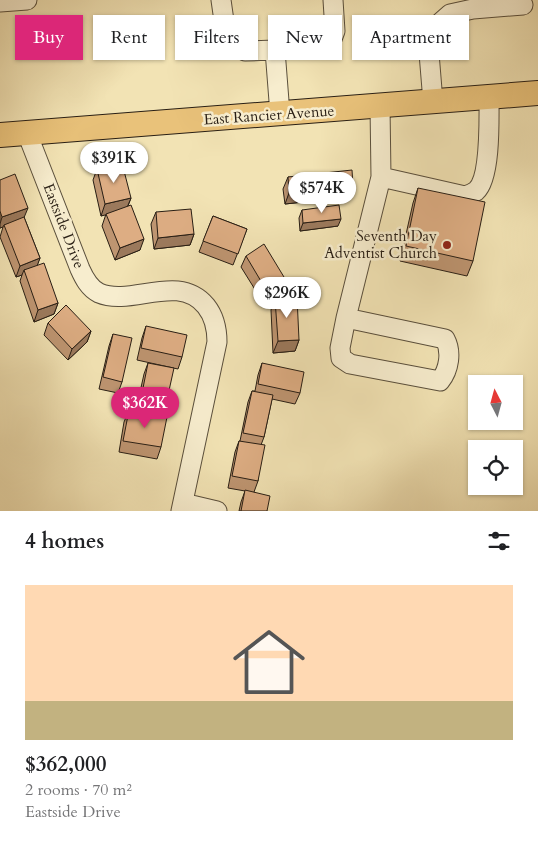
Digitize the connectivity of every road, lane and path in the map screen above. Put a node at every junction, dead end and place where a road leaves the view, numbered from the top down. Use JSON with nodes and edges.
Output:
{"nodes":[{"id":1,"x":27,"y":0,"type":"edge"},
{"id":2,"x":222,"y":0,"type":"edge"},
{"id":3,"x":334,"y":0,"type":"edge"},
{"id":4,"x":0,"y":2,"type":"edge"},
{"id":5,"x":523,"y":5,"type":"dead end"},
{"id":6,"x":334,"y":15,"type":"edge"},
{"id":7,"x":268,"y":50,"type":"edge"},
{"id":8,"x":275,"y":60,"type":"edge"},
{"id":9,"x":538,"y":93,"type":"edge"},
{"id":10,"x":489,"y":97,"type":"junction"},
{"id":11,"x":433,"y":102,"type":"junction"},
{"id":12,"x":380,"y":106,"type":"junction"},
{"id":13,"x":280,"y":114,"type":"junction"},
{"id":14,"x":27,"y":133,"type":"junction"},
{"id":15,"x":0,"y":135,"type":"edge"},
{"id":16,"x":381,"y":177,"type":"junction"},
{"id":17,"x":346,"y":318,"type":"junction"},
{"id":18,"x":182,"y":507,"type":"edge"},
{"id":19,"x":217,"y":511,"type":"edge"}],
"edges":[{"from":1,"to":4,"type":"street"},
{"from":2,"to":7,"type":"street"},
{"from":3,"to":6,"type":"street"},
{"from":5,"to":11,"type":"street"},
{"from":8,"to":13,"type":"street"},
{"from":9,"to":10,"type":"main road","name":"East Rancier Avenue"},
{"from":10,"to":11,"type":"main road","name":"East Rancier Avenue"},
{"from":10,"to":16,"type":"street"},
{"from":11,"to":12,"type":"main road","name":"East Rancier Avenue"},
{"from":12,"to":13,"type":"main road","name":"East Rancier Avenue"},
{"from":12,"to":16,"type":"street"},
{"from":13,"to":14,"type":"main road","name":"East Rancier Avenue"},
{"from":14,"to":15,"type":"main road","name":"East Rancier Avenue"},
{"from":14,"to":18,"type":"street","name":"Eastside Drive"},
{"from":16,"to":17,"type":"street"},
{"from":17,"to":17,"type":"street"},
{"from":18,"to":19,"type":"street"}]}
